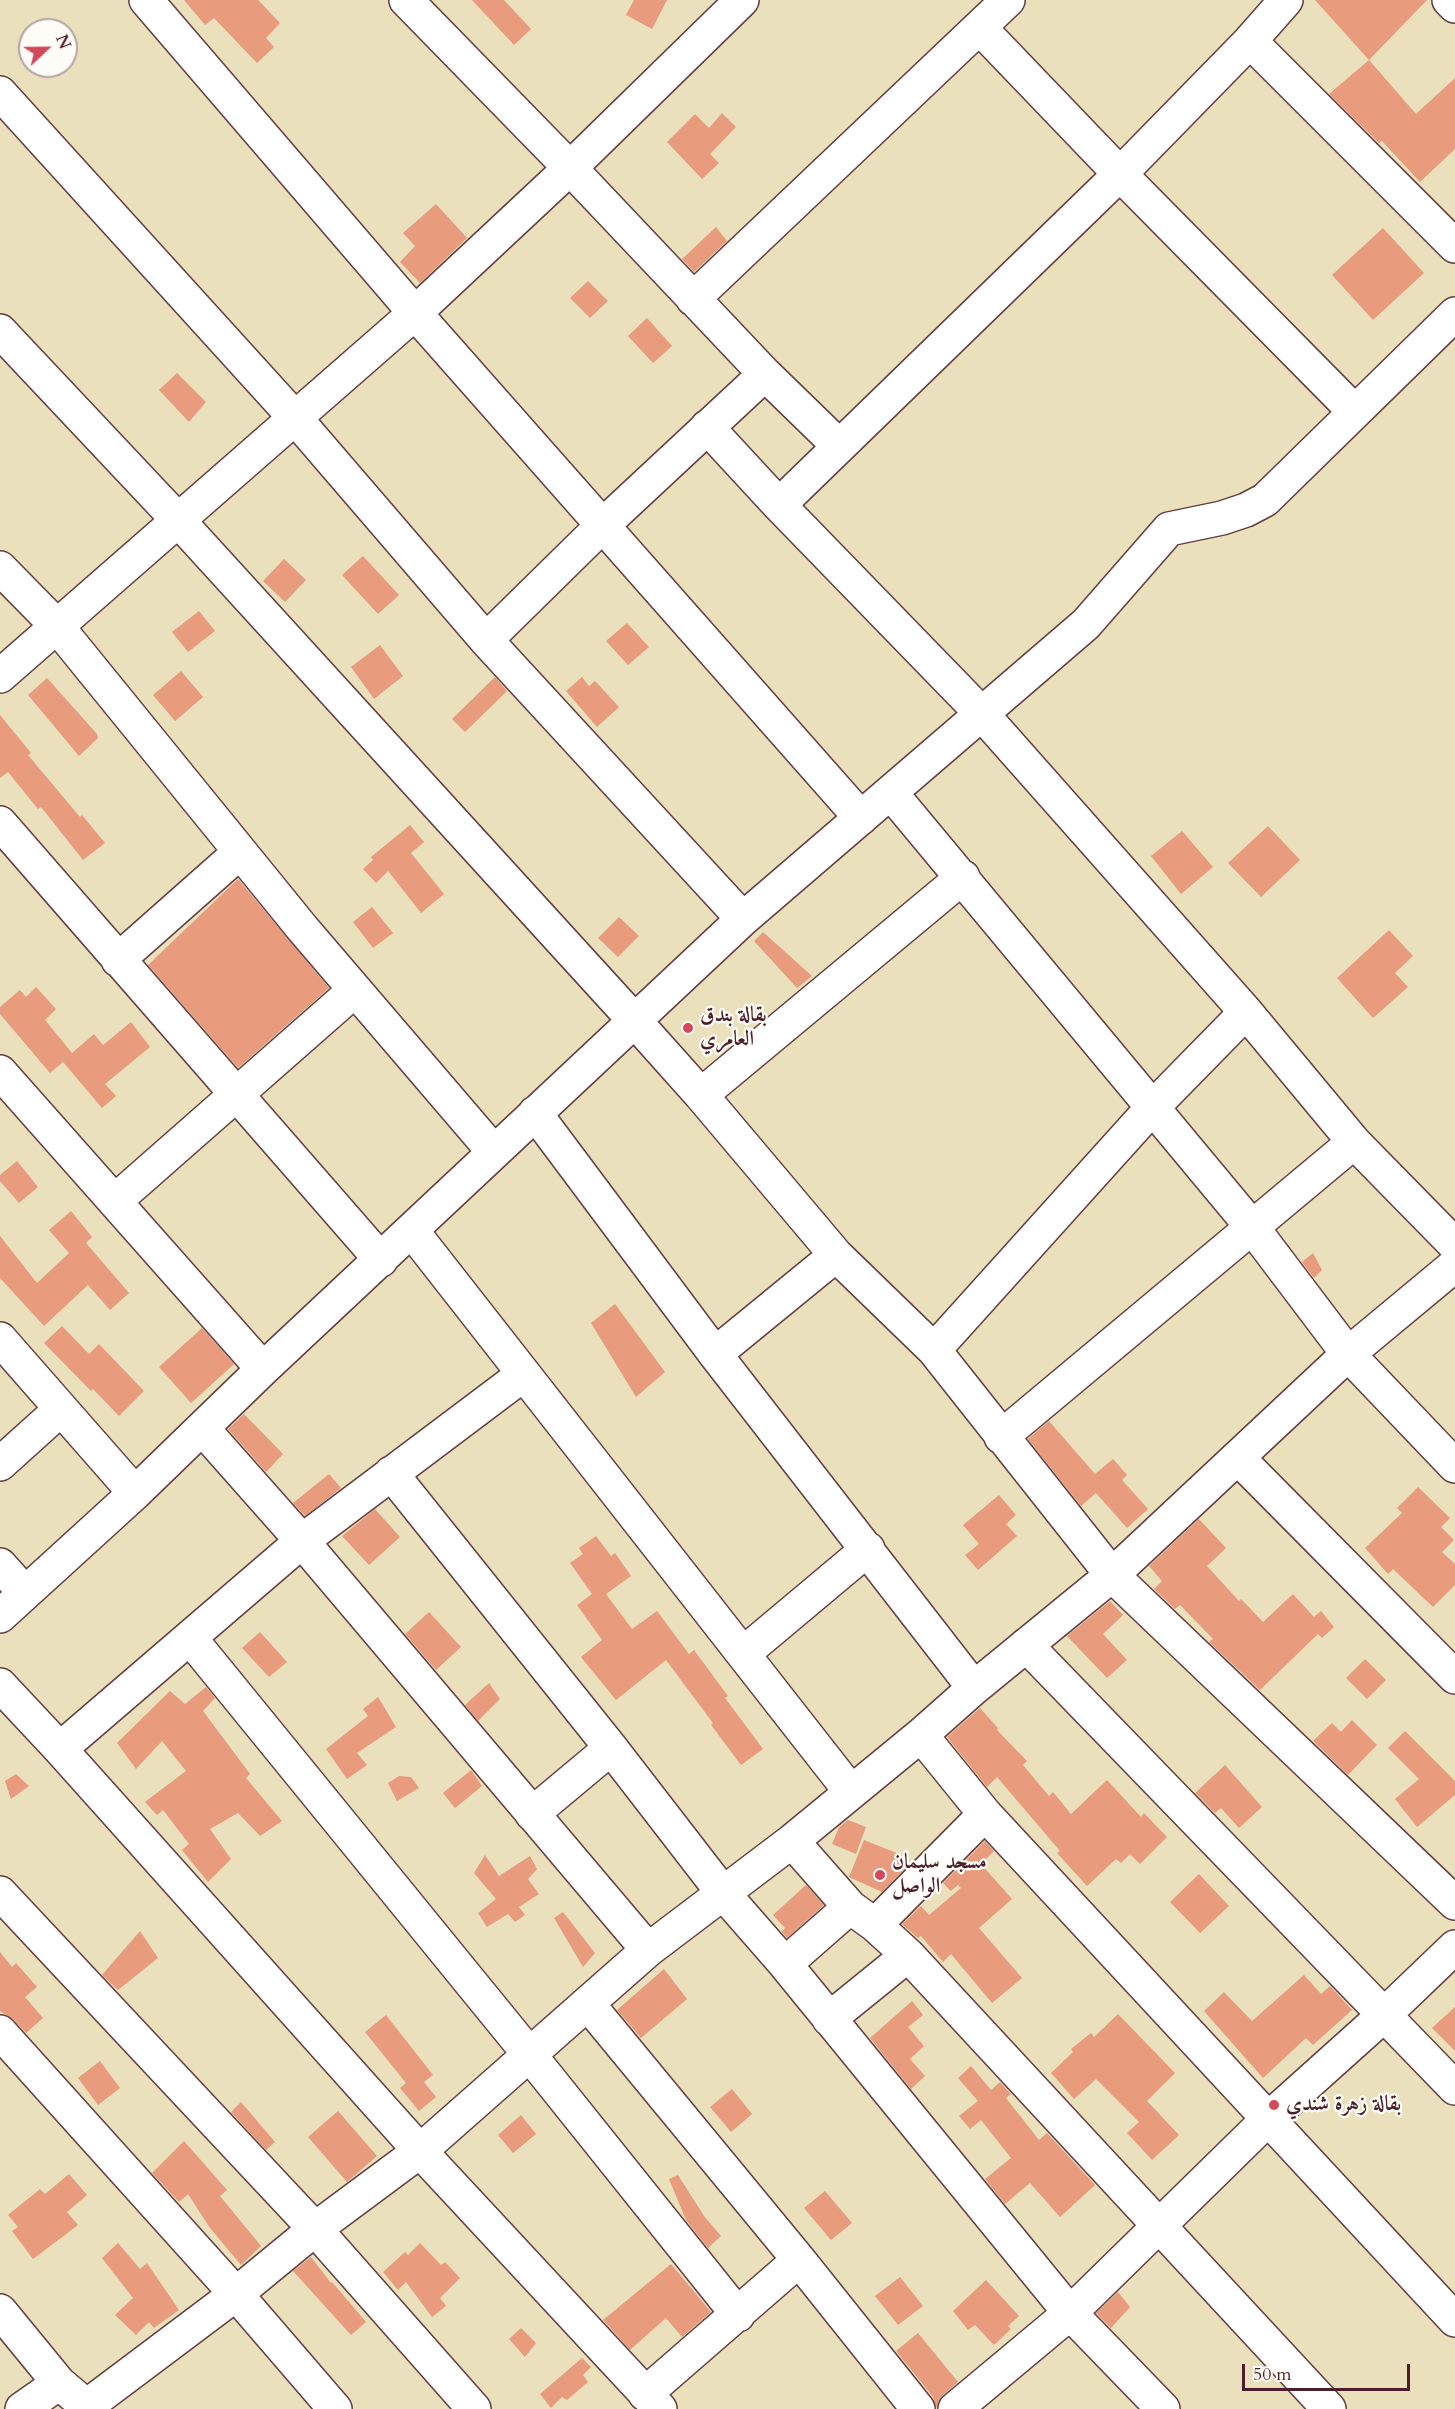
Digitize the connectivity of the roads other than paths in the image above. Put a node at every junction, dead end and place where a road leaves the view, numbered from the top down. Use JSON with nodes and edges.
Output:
{"nodes":[{"id":1,"x":146,"y":0,"type":"edge"},
{"id":2,"x":406,"y":0,"type":"edge"},
{"id":3,"x":742,"y":0,"type":"edge"},
{"id":4,"x":1008,"y":0,"type":"edge"},
{"id":5,"x":1286,"y":0,"type":"edge"},
{"id":6,"x":1449,"y":0,"type":"edge"},
{"id":7,"x":1455,"y":6,"type":"edge"},
{"id":8,"x":980,"y":28,"type":"junction"},
{"id":9,"x":1250,"y":41,"type":"junction"},
{"id":10,"x":0,"y":93,"type":"edge"},
{"id":11,"x":570,"y":168,"type":"junction"},
{"id":12,"x":1120,"y":174,"type":"junction"},
{"id":13,"x":1455,"y":246,"type":"edge"},
{"id":14,"x":693,"y":299,"type":"junction"},
{"id":15,"x":415,"y":313,"type":"junction"},
{"id":16,"x":1455,"y":314,"type":"edge"},
{"id":17,"x":0,"y":331,"type":"edge"},
{"id":18,"x":765,"y":374,"type":"junction"},
{"id":19,"x":1355,"y":412,"type":"junction"},
{"id":20,"x":296,"y":419,"type":"junction"},
{"id":21,"x":707,"y":427,"type":"junction"},
{"id":22,"x":839,"y":446,"type":"junction"},
{"id":23,"x":779,"y":505,"type":"junction"},
{"id":24,"x":177,"y":519,"type":"junction"},
{"id":25,"x":603,"y":525,"type":"junction"},
{"id":26,"x":0,"y":568,"type":"edge"},
{"id":27,"x":56,"y":625,"type":"junction"},
{"id":28,"x":486,"y":640,"type":"junction"},
{"id":29,"x":0,"y":676,"type":"edge"},
{"id":30,"x":982,"y":714,"type":"junction"},
{"id":31,"x":891,"y":793,"type":"junction"},
{"id":32,"x":861,"y":818,"type":"junction"},
{"id":33,"x":0,"y":823,"type":"edge"},
{"id":34,"x":240,"y":852,"type":"junction"},
{"id":35,"x":963,"y":877,"type":"junction"},
{"id":36,"x":743,"y":919,"type":"junction"},
{"id":37,"x":118,"y":960,"type":"junction"},
{"id":38,"x":355,"y":990,"type":"junction"},
{"id":39,"x":1246,"y":1012,"type":"junction"},
{"id":40,"x":634,"y":1020,"type":"junction"},
{"id":41,"x":0,"y":1072,"type":"edge"},
{"id":42,"x":237,"y":1095,"type":"junction"},
{"id":43,"x":701,"y":1095,"type":"junction"},
{"id":44,"x":1152,"y":1108,"type":"junction"},
{"id":45,"x":535,"y":1113,"type":"junction"},
{"id":46,"x":1354,"y":1142,"type":"junction"},
{"id":47,"x":494,"y":1152,"type":"junction"},
{"id":48,"x":115,"y":1201,"type":"junction"},
{"id":49,"x":1252,"y":1227,"type":"junction"},
{"id":50,"x":412,"y":1231,"type":"junction"},
{"id":51,"x":1455,"y":1245,"type":"edge"},
{"id":52,"x":836,"y":1255,"type":"junction"},
{"id":53,"x":381,"y":1260,"type":"junction"},
{"id":54,"x":1455,"y":1265,"type":"edge"},
{"id":55,"x":0,"y":1340,"type":"edge"},
{"id":56,"x":934,"y":1350,"type":"junction"},
{"id":57,"x":715,"y":1354,"type":"junction"},
{"id":58,"x":1348,"y":1354,"type":"junction"},
{"id":59,"x":263,"y":1369,"type":"junction"},
{"id":60,"x":524,"y":1374,"type":"junction"},
{"id":61,"x":61,"y":1409,"type":"junction"},
{"id":62,"x":202,"y":1428,"type":"junction"},
{"id":63,"x":1000,"y":1437,"type":"junction"},
{"id":64,"x":1239,"y":1459,"type":"junction"},
{"id":65,"x":0,"y":1464,"type":"edge"},
{"id":66,"x":1455,"y":1466,"type":"edge"},
{"id":67,"x":391,"y":1473,"type":"junction"},
{"id":68,"x":135,"y":1493,"type":"junction"},
{"id":69,"x":302,"y":1541,"type":"junction"},
{"id":70,"x":868,"y":1549,"type":"junction"},
{"id":71,"x":0,"y":1565,"type":"edge"},
{"id":72,"x":1112,"y":1575,"type":"junction"},
{"id":73,"x":25,"y":1593,"type":"junction"},
{"id":74,"x":0,"y":1616,"type":"edge"},
{"id":75,"x":190,"y":1638,"type":"junction"},
{"id":76,"x":1026,"y":1645,"type":"junction"},
{"id":77,"x":744,"y":1653,"type":"junction"},
{"id":78,"x":1455,"y":1677,"type":"edge"},
{"id":79,"x":0,"y":1685,"type":"edge"},
{"id":80,"x":974,"y":1689,"type":"junction"},
{"id":81,"x":921,"y":1735,"type":"junction"},
{"id":82,"x":611,"y":1748,"type":"junction"},
{"id":83,"x":60,"y":1749,"type":"junction"},
{"id":84,"x":851,"y":1792,"type":"junction"},
{"id":85,"x":532,"y":1814,"type":"junction"},
{"id":86,"x":985,"y":1814,"type":"junction"},
{"id":87,"x":792,"y":1841,"type":"junction"},
{"id":88,"x":0,"y":1893,"type":"edge"},
{"id":89,"x":723,"y":1893,"type":"junction"},
{"id":90,"x":1455,"y":1903,"type":"edge"},
{"id":91,"x":862,"y":1916,"type":"junction"},
{"id":92,"x":1455,"y":1947,"type":"edge"},
{"id":93,"x":648,"y":1950,"type":"junction"},
{"id":94,"x":908,"y":1955,"type":"junction"},
{"id":95,"x":785,"y":1964,"type":"junction"},
{"id":96,"x":588,"y":2004,"type":"junction"},
{"id":97,"x":1384,"y":2015,"type":"junction"},
{"id":98,"x":829,"y":2019,"type":"junction"},
{"id":99,"x":0,"y":2032,"type":"edge"},
{"id":100,"x":529,"y":2054,"type":"junction"},
{"id":101,"x":1455,"y":2088,"type":"edge"},
{"id":102,"x":1267,"y":2120,"type":"junction"},
{"id":103,"x":420,"y":2151,"type":"junction"},
{"id":104,"x":1161,"y":2226,"type":"junction"},
{"id":105,"x":315,"y":2229,"type":"junction"},
{"id":106,"x":799,"y":2260,"type":"junction"},
{"id":107,"x":236,"y":2294,"type":"junction"},
{"id":108,"x":0,"y":2311,"type":"edge"},
{"id":109,"x":1070,"y":2313,"type":"junction"},
{"id":110,"x":738,"y":2315,"type":"junction"},
{"id":111,"x":1455,"y":2320,"type":"edge"},
{"id":112,"x":59,"y":2383,"type":"junction"},
{"id":113,"x":653,"y":2402,"type":"edge"},
{"id":114,"x":88,"y":2407,"type":"edge"},
{"id":115,"x":22,"y":2409,"type":"edge"},
{"id":116,"x":335,"y":2409,"type":"edge"},
{"id":117,"x":474,"y":2409,"type":"edge"},
{"id":118,"x":918,"y":2409,"type":"edge"},
{"id":119,"x":955,"y":2409,"type":"edge"},
{"id":120,"x":1163,"y":2409,"type":"edge"},
{"id":121,"x":1329,"y":2409,"type":"edge"}],
"edges":[{"from":1,"to":15,"type":"street"},
{"from":2,"to":11,"type":"street"},
{"from":3,"to":11,"type":"street"},
{"from":4,"to":8,"type":"street"},
{"from":5,"to":9,"type":"street"},
{"from":6,"to":7,"type":"street"},
{"from":8,"to":12,"type":"street"},
{"from":8,"to":14,"type":"street"},
{"from":9,"to":12,"type":"street"},
{"from":9,"to":13,"type":"street"},
{"from":10,"to":20,"type":"street"},
{"from":11,"to":14,"type":"street"},
{"from":11,"to":15,"type":"street"},
{"from":12,"to":19,"type":"street"},
{"from":12,"to":22,"type":"street"},
{"from":14,"to":18,"type":"street"},
{"from":15,"to":20,"type":"street"},
{"from":15,"to":25,"type":"street"},
{"from":16,"to":19,"type":"street"},
{"from":17,"to":24,"type":"street"},
{"from":18,"to":21,"type":"street"},
{"from":18,"to":22,"type":"street"},
{"from":19,"to":30,"type":"street"},
{"from":20,"to":24,"type":"street"},
{"from":20,"to":28,"type":"street"},
{"from":21,"to":23,"type":"street"},
{"from":21,"to":25,"type":"street"},
{"from":22,"to":23,"type":"street"},
{"from":23,"to":30,"type":"street"},
{"from":24,"to":27,"type":"street"},
{"from":24,"to":40,"type":"street"},
{"from":25,"to":28,"type":"street"},
{"from":25,"to":32,"type":"street"},
{"from":26,"to":27,"type":"street"},
{"from":27,"to":29,"type":"street"},
{"from":27,"to":34,"type":"street"},
{"from":28,"to":36,"type":"street"},
{"from":30,"to":31,"type":"street"},
{"from":30,"to":39,"type":"street"},
{"from":31,"to":32,"type":"street"},
{"from":31,"to":35,"type":"street"},
{"from":32,"to":36,"type":"street"},
{"from":33,"to":37,"type":"street"},
{"from":34,"to":37,"type":"street"},
{"from":34,"to":38,"type":"street"},
{"from":35,"to":43,"type":"street"},
{"from":35,"to":44,"type":"street"},
{"from":36,"to":40,"type":"street"},
{"from":37,"to":42,"type":"street"},
{"from":38,"to":42,"type":"street"},
{"from":38,"to":47,"type":"street"},
{"from":39,"to":44,"type":"street"},
{"from":39,"to":46,"type":"street"},
{"from":40,"to":43,"type":"street"},
{"from":40,"to":45,"type":"street"},
{"from":41,"to":48,"type":"street"},
{"from":42,"to":48,"type":"street"},
{"from":42,"to":53,"type":"street"},
{"from":43,"to":52,"type":"street"},
{"from":44,"to":49,"type":"street"},
{"from":44,"to":56,"type":"street"},
{"from":45,"to":47,"type":"street"},
{"from":45,"to":57,"type":"street"},
{"from":46,"to":49,"type":"street"},
{"from":46,"to":51,"type":"street"},
{"from":47,"to":50,"type":"street"},
{"from":48,"to":59,"type":"street"},
{"from":49,"to":58,"type":"street"},
{"from":49,"to":63,"type":"street"},
{"from":50,"to":53,"type":"street"},
{"from":50,"to":60,"type":"street"},
{"from":52,"to":56,"type":"street"},
{"from":52,"to":57,"type":"street"},
{"from":53,"to":59,"type":"street"},
{"from":54,"to":58,"type":"street"},
{"from":55,"to":61,"type":"street"},
{"from":56,"to":63,"type":"street"},
{"from":57,"to":70,"type":"street"},
{"from":58,"to":64,"type":"street"},
{"from":58,"to":66,"type":"street"},
{"from":59,"to":62,"type":"street"},
{"from":60,"to":67,"type":"street"},
{"from":60,"to":77,"type":"street"},
{"from":61,"to":65,"type":"street"},
{"from":61,"to":68,"type":"street"},
{"from":62,"to":68,"type":"street"},
{"from":62,"to":69,"type":"street"},
{"from":63,"to":72,"type":"street"},
{"from":64,"to":72,"type":"street"},
{"from":64,"to":78,"type":"street"},
{"from":67,"to":69,"type":"street"},
{"from":67,"to":82,"type":"street"},
{"from":68,"to":73,"type":"street"},
{"from":69,"to":75,"type":"street"},
{"from":69,"to":85,"type":"street"},
{"from":70,"to":77,"type":"street"},
{"from":70,"to":80,"type":"street"},
{"from":71,"to":73,"type":"street"},
{"from":72,"to":76,"type":"street"},
{"from":72,"to":90,"type":"street"},
{"from":73,"to":74,"type":"street"},
{"from":75,"to":83,"type":"street"},
{"from":75,"to":100,"type":"street"},
{"from":76,"to":80,"type":"street"},
{"from":76,"to":97,"type":"street"},
{"from":77,"to":84,"type":"street"},
{"from":79,"to":83,"type":"street"},
{"from":80,"to":81,"type":"street"},
{"from":81,"to":84,"type":"street"},
{"from":81,"to":86,"type":"street"},
{"from":82,"to":85,"type":"street"},
{"from":82,"to":89,"type":"street"},
{"from":83,"to":103,"type":"street"},
{"from":84,"to":87,"type":"street"},
{"from":85,"to":93,"type":"street"},
{"from":86,"to":91,"type":"street"},
{"from":86,"to":102,"type":"street"},
{"from":87,"to":89,"type":"street"},
{"from":87,"to":91,"type":"street"},
{"from":88,"to":105,"type":"street"},
{"from":89,"to":93,"type":"street"},
{"from":89,"to":95,"type":"street"},
{"from":91,"to":94,"type":"street"},
{"from":91,"to":95,"type":"street"},
{"from":92,"to":97,"type":"street"},
{"from":93,"to":96,"type":"street"},
{"from":94,"to":98,"type":"street"},
{"from":94,"to":104,"type":"street"},
{"from":95,"to":98,"type":"street"},
{"from":96,"to":100,"type":"street"},
{"from":96,"to":106,"type":"street"},
{"from":97,"to":101,"type":"street"},
{"from":97,"to":102,"type":"street"},
{"from":98,"to":109,"type":"street"},
{"from":99,"to":107,"type":"street"},
{"from":100,"to":103,"type":"street"},
{"from":100,"to":110,"type":"street"},
{"from":102,"to":104,"type":"street"},
{"from":102,"to":111,"type":"street"},
{"from":103,"to":105,"type":"street"},
{"from":103,"to":113,"type":"street"},
{"from":104,"to":109,"type":"street"},
{"from":104,"to":121,"type":"street"},
{"from":105,"to":107,"type":"street"},
{"from":105,"to":117,"type":"street"},
{"from":106,"to":110,"type":"street"},
{"from":106,"to":118,"type":"street"},
{"from":107,"to":114,"type":"street"},
{"from":107,"to":116,"type":"street"},
{"from":108,"to":112,"type":"street"},
{"from":109,"to":119,"type":"street"},
{"from":109,"to":120,"type":"street"},
{"from":110,"to":113,"type":"street"},
{"from":112,"to":114,"type":"street"},
{"from":112,"to":115,"type":"street"}]}
